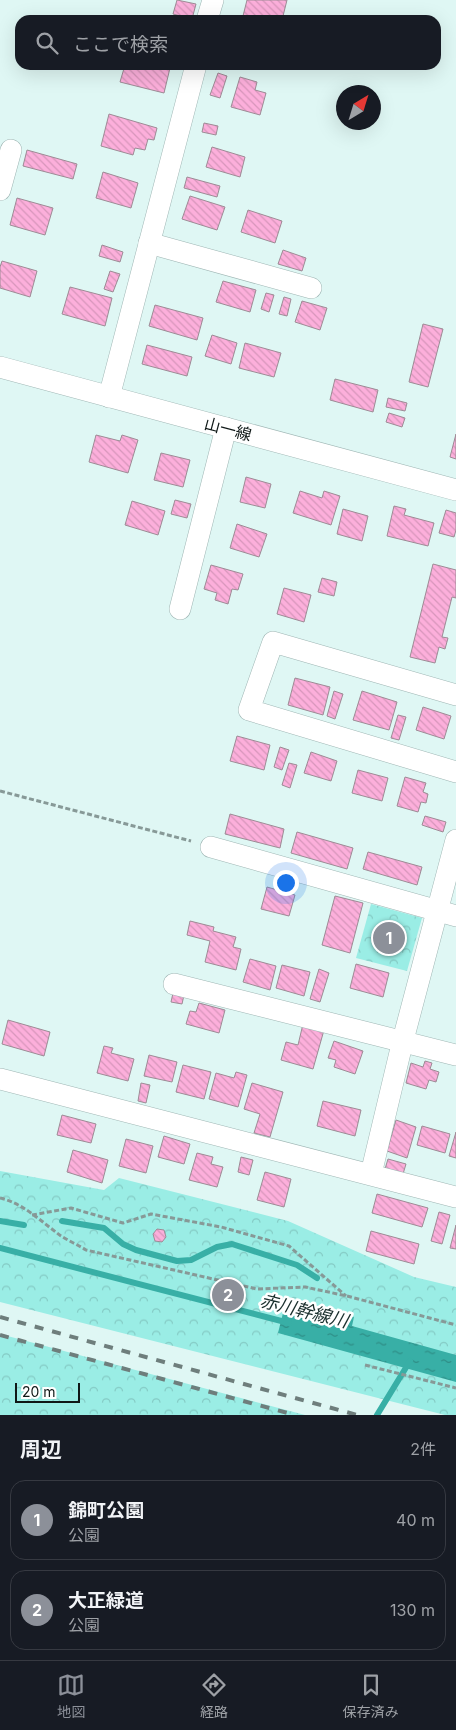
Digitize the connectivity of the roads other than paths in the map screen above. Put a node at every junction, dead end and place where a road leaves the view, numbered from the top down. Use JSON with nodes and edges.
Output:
{"nodes":[{"id":1,"x":213,"y":0,"type":"edge"},
{"id":2,"x":209,"y":15,"type":"edge"},
{"id":3,"x":195,"y":70,"type":"edge"},
{"id":4,"x":10,"y":150,"type":"dead end"},
{"id":5,"x":0,"y":190,"type":"edge"},
{"id":6,"x":149,"y":243,"type":"junction"},
{"id":7,"x":311,"y":288,"type":"dead end"},
{"id":8,"x":0,"y":367,"type":"edge"},
{"id":9,"x":109,"y":397,"type":"junction"},
{"id":10,"x":226,"y":428,"type":"junction"},
{"id":11,"x":456,"y":490,"type":"edge"},
{"id":12,"x":180,"y":609,"type":"dead end"},
{"id":13,"x":456,"y":695,"type":"edge"},
{"id":14,"x":456,"y":772,"type":"edge"},
{"id":15,"x":456,"y":840,"type":"edge"},
{"id":16,"x":211,"y":847,"type":"road end"},
{"id":17,"x":447,"y":914,"type":"edge"},
{"id":18,"x":174,"y":984,"type":"dead end"},
{"id":19,"x":403,"y":1040,"type":"junction"},
{"id":20,"x":456,"y":1055,"type":"edge"},
{"id":21,"x":0,"y":1079,"type":"edge"},
{"id":22,"x":371,"y":1174,"type":"junction"},
{"id":23,"x":456,"y":1197,"type":"edge"}],
"edges":[{"from":1,"to":2,"type":"street"},
{"from":3,"to":6,"type":"street"},
{"from":4,"to":5,"type":"street"},
{"from":6,"to":7,"type":"street"},
{"from":6,"to":9,"type":"street"},
{"from":8,"to":9,"type":"street","name":"山一線"},
{"from":9,"to":10,"type":"street","name":"山一線"},
{"from":10,"to":11,"type":"street","name":"山一線"},
{"from":10,"to":12,"type":"street"},
{"from":13,"to":14,"type":"street"},
{"from":15,"to":17,"type":"street"},
{"from":16,"to":17,"type":"street"},
{"from":17,"to":19,"type":"street"},
{"from":18,"to":19,"type":"street"},
{"from":19,"to":20,"type":"street"},
{"from":19,"to":22,"type":"street"},
{"from":21,"to":22,"type":"street"},
{"from":22,"to":23,"type":"street"}]}
